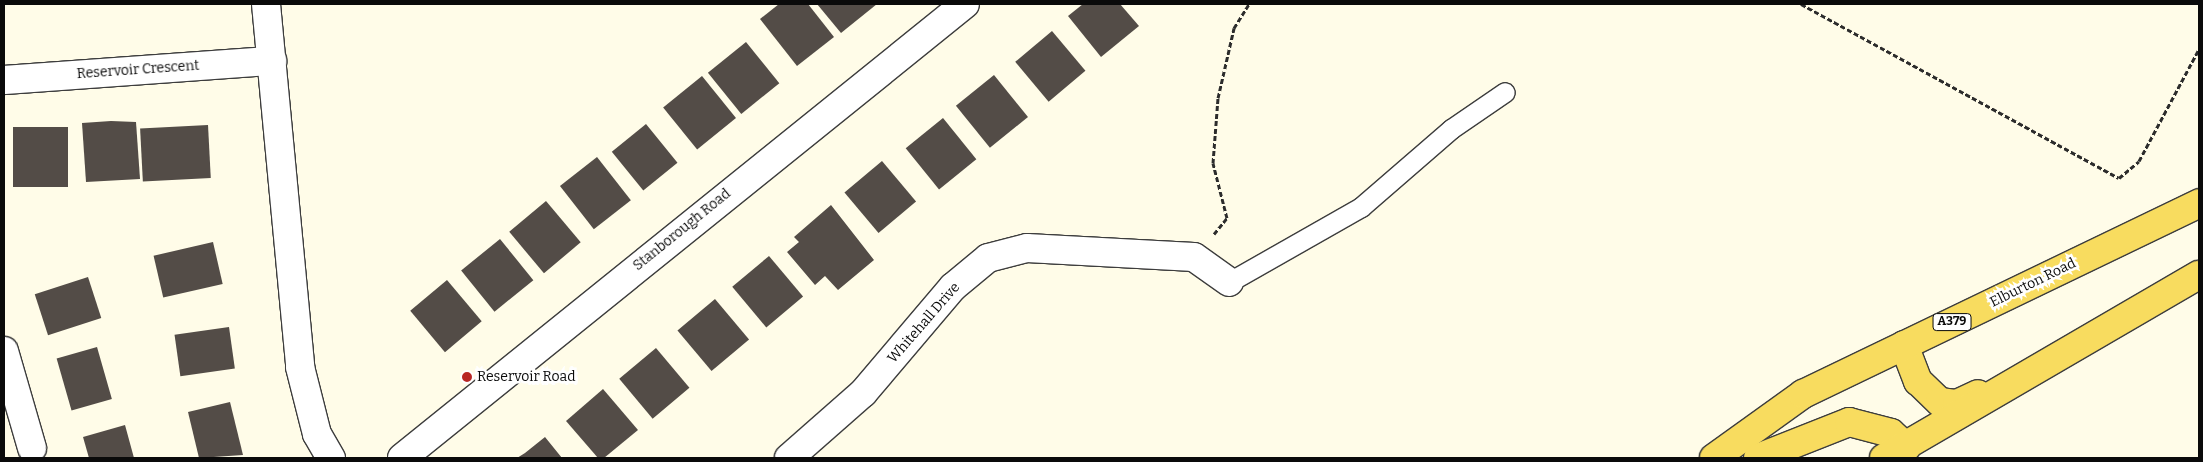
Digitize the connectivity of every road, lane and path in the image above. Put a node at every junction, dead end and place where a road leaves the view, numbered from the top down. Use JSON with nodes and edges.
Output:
{"nodes":[{"id":1,"x":266,"y":4,"type":"edge"},
{"id":2,"x":965,"y":4,"type":"edge"},
{"id":3,"x":1249,"y":4,"type":"edge"},
{"id":4,"x":1801,"y":4,"type":"edge"},
{"id":5,"x":2199,"y":49,"type":"edge"},
{"id":6,"x":272,"y":61,"type":"junction"},
{"id":7,"x":4,"y":80,"type":"edge"},
{"id":8,"x":1505,"y":92,"type":"dead end"},
{"id":9,"x":2199,"y":203,"type":"edge"},
{"id":10,"x":1194,"y":257,"type":"junction"},
{"id":11,"x":2199,"y":275,"type":"edge"},
{"id":12,"x":1229,"y":282,"type":"joint"},
{"id":13,"x":2082,"y":344,"type":"junction"},
{"id":14,"x":1904,"y":345,"type":"junction"},
{"id":15,"x":4,"y":350,"type":"edge"},
{"id":16,"x":8,"y":387,"type":"edge"},
{"id":17,"x":32,"y":448,"type":"dead end"},
{"id":18,"x":1901,"y":455,"type":"edge"},
{"id":19,"x":331,"y":458,"type":"edge"},
{"id":20,"x":402,"y":458,"type":"edge"},
{"id":21,"x":789,"y":458,"type":"edge"},
{"id":22,"x":1714,"y":458,"type":"edge"},
{"id":23,"x":1758,"y":458,"type":"edge"}],
"edges":[{"from":1,"to":6,"type":"street"},
{"from":2,"to":20,"type":"street","name":"Stanborough Road"},
{"from":3,"to":10,"type":"path"},
{"from":4,"to":5,"type":"path"},
{"from":6,"to":7,"type":"street","name":"Reservoir Crescent"},
{"from":6,"to":19,"type":"street"},
{"from":8,"to":12,"type":"lane"},
{"from":9,"to":14,"type":"main road","name":"Elburton Road","number":"A379"},
{"from":10,"to":12,"type":"street"},
{"from":10,"to":21,"type":"street","name":"Whitehall Drive"},
{"from":11,"to":13,"type":"main road"},
{"from":13,"to":14,"type":"main road"},
{"from":13,"to":18,"type":"main road"},
{"from":14,"to":22,"type":"main road","name":"Elburton Road","number":"A379"},
{"from":15,"to":16,"type":"street"},
{"from":16,"to":17,"type":"street"},
{"from":18,"to":23,"type":"main road"}]}
